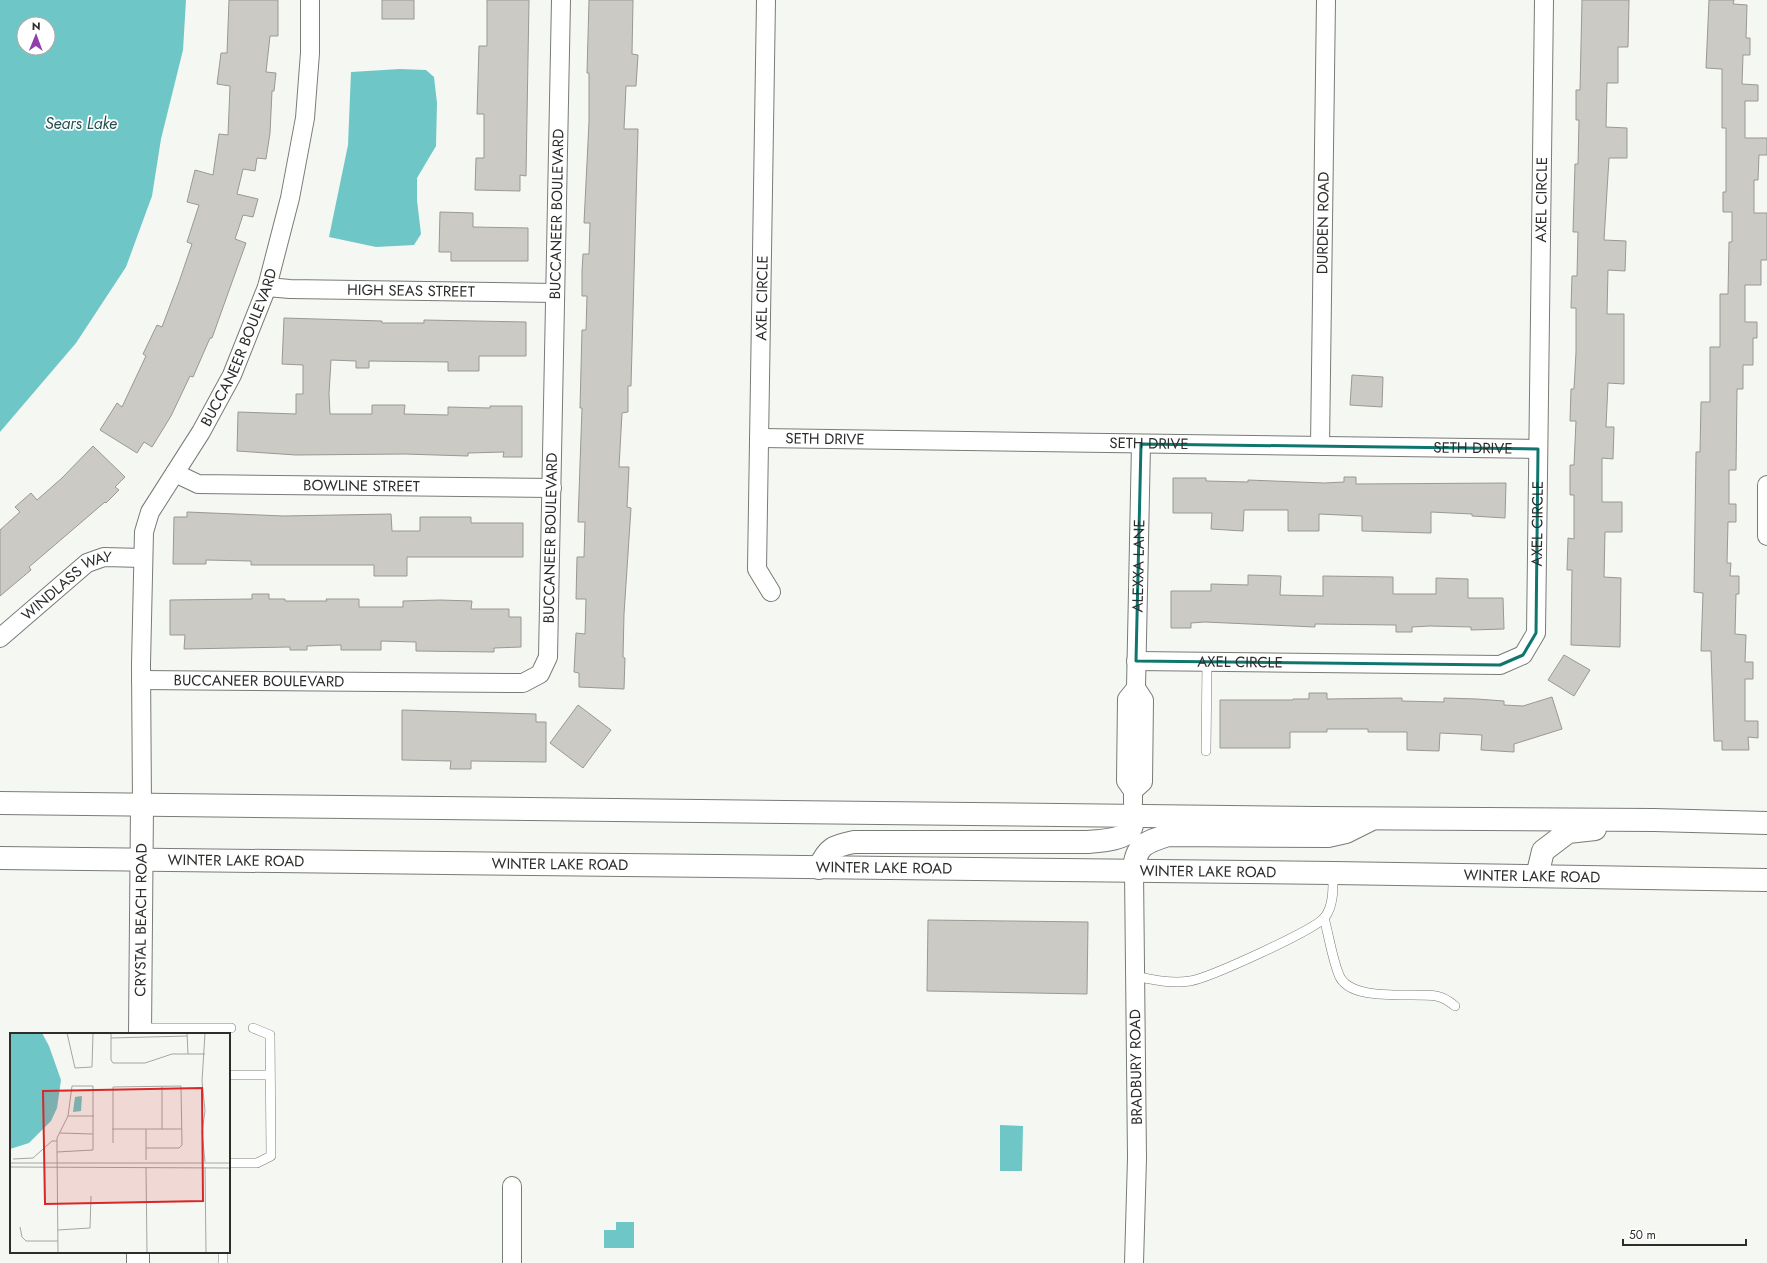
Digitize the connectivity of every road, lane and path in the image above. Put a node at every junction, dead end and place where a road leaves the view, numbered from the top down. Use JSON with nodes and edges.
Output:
{"nodes":[{"id":1,"x":310,"y":0,"type":"edge"},
{"id":2,"x":561,"y":0,"type":"edge"},
{"id":3,"x":766,"y":0,"type":"edge"},
{"id":4,"x":1326,"y":0,"type":"edge"},
{"id":5,"x":1544,"y":0,"type":"edge"},
{"id":6,"x":267,"y":287,"type":"junction"},
{"id":7,"x":555,"y":293,"type":"junction"},
{"id":8,"x":759,"y":438,"type":"junction"},
{"id":9,"x":1141,"y":444,"type":"junction"},
{"id":10,"x":1320,"y":446,"type":"junction"},
{"id":11,"x":1538,"y":449,"type":"junction"},
{"id":12,"x":175,"y":473,"type":"junction"},
{"id":13,"x":1767,"y":485,"type":"edge"},
{"id":14,"x":552,"y":488,"type":"junction"},
{"id":15,"x":1767,"y":536,"type":"edge"},
{"id":16,"x":143,"y":558,"type":"junction"},
{"id":17,"x":771,"y":592,"type":"dead end"},
{"id":18,"x":0,"y":638,"type":"edge"},
{"id":19,"x":1136,"y":661,"type":"junction"},
{"id":20,"x":1207,"y":662,"type":"junction"},
{"id":21,"x":141,"y":680,"type":"junction"},
{"id":22,"x":1206,"y":751,"type":"dead end"},
{"id":23,"x":0,"y":803,"type":"edge"},
{"id":24,"x":142,"y":805,"type":"junction"},
{"id":25,"x":1133,"y":816,"type":"junction"},
{"id":26,"x":1374,"y":817,"type":"junction"},
{"id":27,"x":1724,"y":822,"type":"junction"},
{"id":28,"x":1767,"y":823,"type":"edge"},
{"id":29,"x":0,"y":858,"type":"edge"},
{"id":30,"x":141,"y":860,"type":"junction"},
{"id":31,"x":819,"y":868,"type":"junction"},
{"id":32,"x":1134,"y":871,"type":"junction"},
{"id":33,"x":1333,"y":873,"type":"junction"},
{"id":34,"x":1537,"y":876,"type":"junction"},
{"id":35,"x":1767,"y":880,"type":"edge"},
{"id":36,"x":1324,"y":918,"type":"junction"},
{"id":37,"x":1135,"y":976,"type":"junction"},
{"id":38,"x":1455,"y":1006,"type":"dead end"},
{"id":39,"x":231,"y":1028,"type":"dead end"},
{"id":40,"x":253,"y":1028,"type":"dead end"},
{"id":41,"x":140,"y":1031,"type":"edge"},
{"id":42,"x":230,"y":1075,"type":"edge"},
{"id":43,"x":270,"y":1075,"type":"junction"},
{"id":44,"x":230,"y":1163,"type":"edge"},
{"id":45,"x":512,"y":1186,"type":"dead end"},
{"id":46,"x":223,"y":1253,"type":"edge"},
{"id":47,"x":224,"y":1263,"type":"edge"},
{"id":48,"x":512,"y":1263,"type":"edge"},
{"id":49,"x":1134,"y":1263,"type":"edge"}],
"edges":[{"from":1,"to":6,"type":"street","name":"BUCCANEER BOULEVARD"},
{"from":2,"to":7,"type":"street","name":"BUCCANEER BOULEVARD"},
{"from":3,"to":8,"type":"street","name":"AXEL CIRCLE"},
{"from":4,"to":10,"type":"street","name":"DURDEN ROAD"},
{"from":5,"to":11,"type":"street","name":"AXEL CIRCLE"},
{"from":6,"to":7,"type":"street","name":"HIGH SEAS STREET"},
{"from":6,"to":12,"type":"street","name":"BUCCANEER BOULEVARD"},
{"from":7,"to":14,"type":"street","name":"BUCCANEER BOULEVARD"},
{"from":8,"to":9,"type":"street","name":"SETH DRIVE"},
{"from":8,"to":17,"type":"street","name":"AXEL CIRCLE"},
{"from":9,"to":10,"type":"street","name":"SETH DRIVE"},
{"from":9,"to":19,"type":"street","name":"ALEXXA LANE"},
{"from":10,"to":11,"type":"street","name":"SETH DRIVE"},
{"from":11,"to":20,"type":"street","name":"AXEL CIRCLE"},
{"from":12,"to":14,"type":"street","name":"BOWLINE STREET"},
{"from":12,"to":16,"type":"street","name":"BUCCANEER BOULEVARD"},
{"from":13,"to":15,"type":"street"},
{"from":14,"to":21,"type":"street","name":"BUCCANEER BOULEVARD"},
{"from":16,"to":18,"type":"street","name":"WINDLASS WAY"},
{"from":16,"to":21,"type":"street","name":"BUCCANEER BOULEVARD"},
{"from":19,"to":20,"type":"street","name":"AXEL CIRCLE"},
{"from":19,"to":25,"type":"street","name":"ALEXXA LANE"},
{"from":20,"to":22,"type":"lane"},
{"from":21,"to":24,"type":"street","name":"BUCCANEER BOULEVARD"},
{"from":23,"to":24,"type":"main road"},
{"from":24,"to":25,"type":"main road"},
{"from":24,"to":30,"type":"main road","name":"CRYSTAL BEACH ROAD"},
{"from":25,"to":26,"type":"main road"},
{"from":25,"to":31,"type":"main road"},
{"from":26,"to":27,"type":"main road"},
{"from":26,"to":32,"type":"main road"},
{"from":27,"to":28,"type":"main road"},
{"from":27,"to":34,"type":"main road"},
{"from":29,"to":30,"type":"main road","name":"WINTER LAKE ROAD"},
{"from":30,"to":31,"type":"main road","name":"WINTER LAKE ROAD"},
{"from":30,"to":41,"type":"main road","name":"CRYSTAL BEACH ROAD"},
{"from":31,"to":32,"type":"main road","name":"WINTER LAKE ROAD"},
{"from":32,"to":33,"type":"main road","name":"WINTER LAKE ROAD"},
{"from":32,"to":37,"type":"street","name":"BRADBURY ROAD"},
{"from":33,"to":34,"type":"main road","name":"WINTER LAKE ROAD"},
{"from":33,"to":36,"type":"lane"},
{"from":34,"to":35,"type":"main road","name":"WINTER LAKE ROAD"},
{"from":36,"to":37,"type":"lane"},
{"from":36,"to":38,"type":"lane"},
{"from":37,"to":49,"type":"street","name":"BRADBURY ROAD"},
{"from":39,"to":41,"type":"lane"},
{"from":40,"to":43,"type":"lane"},
{"from":42,"to":43,"type":"lane"},
{"from":43,"to":44,"type":"lane"},
{"from":45,"to":48,"type":"street"},
{"from":46,"to":47,"type":"lane"}]}
